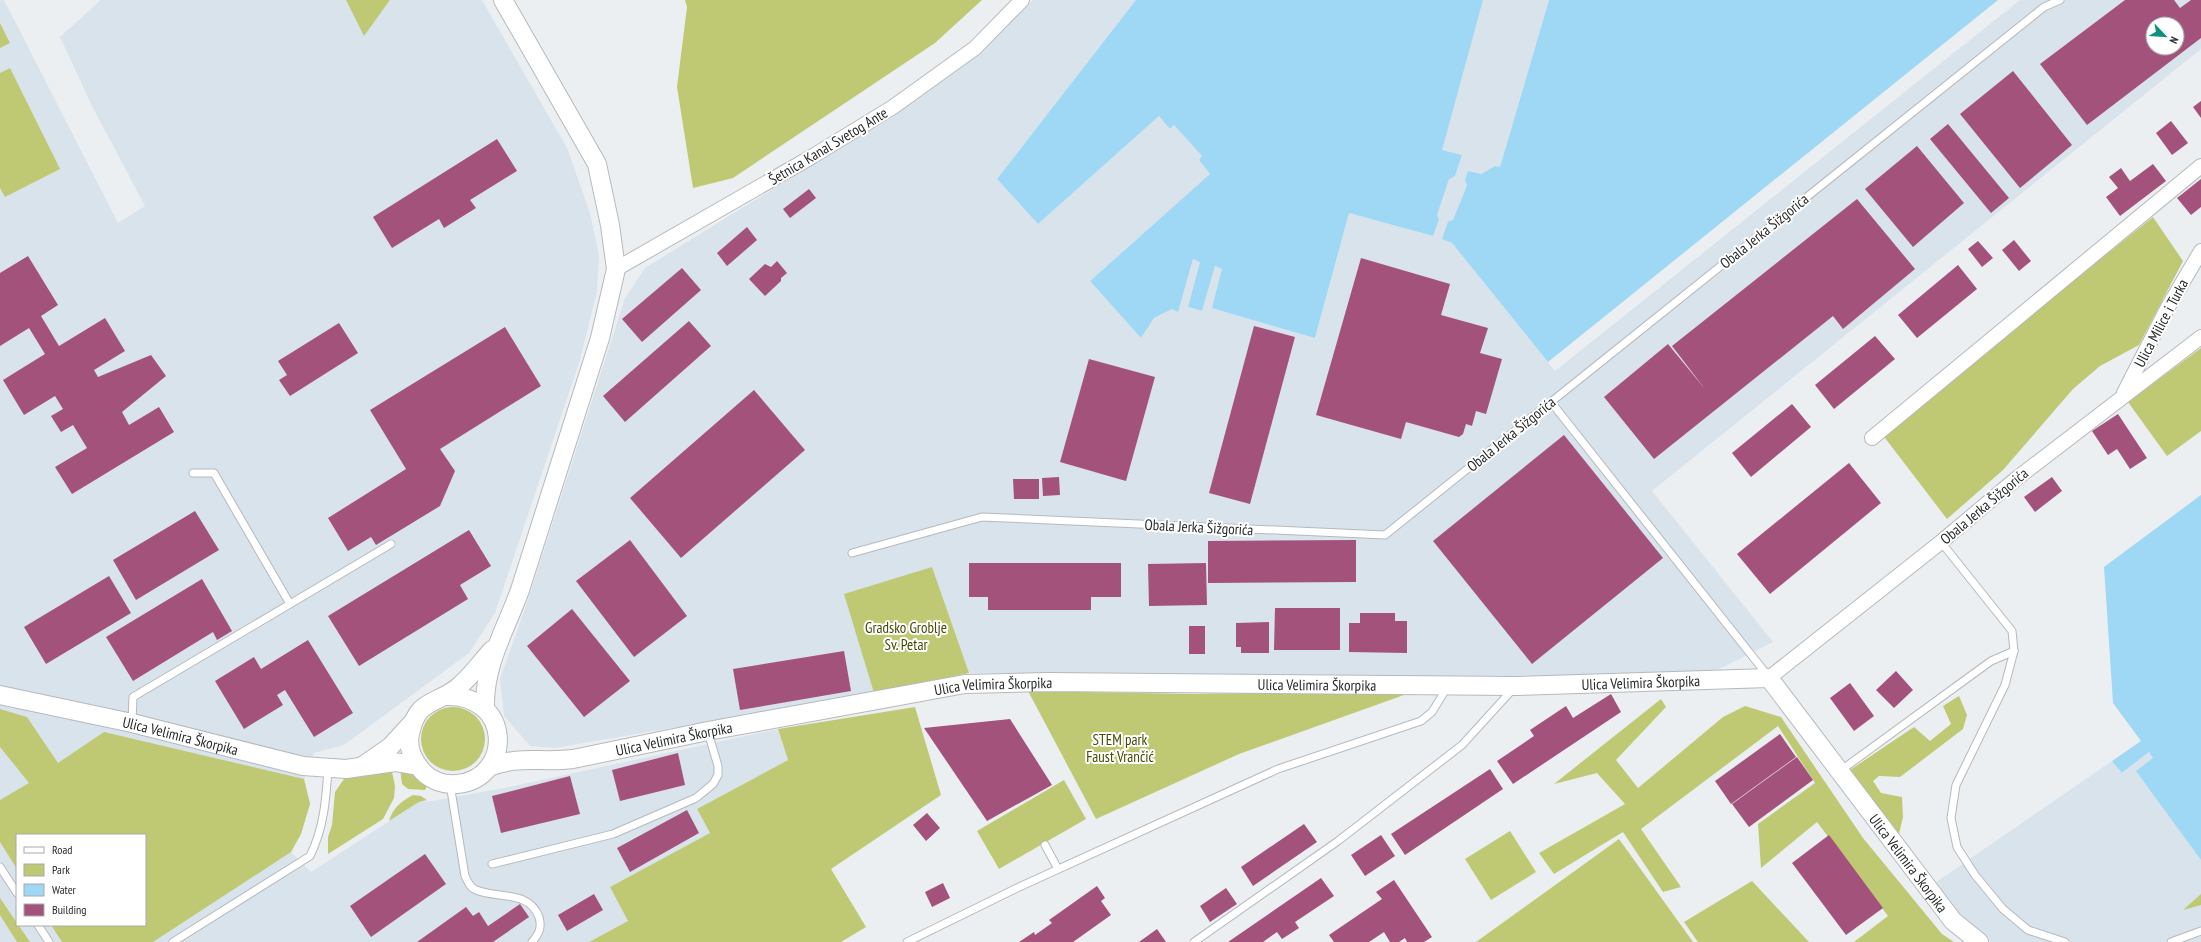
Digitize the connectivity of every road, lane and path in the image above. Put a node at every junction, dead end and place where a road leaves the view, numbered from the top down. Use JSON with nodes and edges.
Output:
{"nodes":[{"id":1,"x":503,"y":0,"type":"edge"},
{"id":2,"x":1022,"y":0,"type":"edge"},
{"id":3,"x":2060,"y":0,"type":"edge"},
{"id":4,"x":2201,"y":166,"type":"edge"},
{"id":5,"x":2201,"y":251,"type":"edge"},
{"id":6,"x":616,"y":269,"type":"junction"},
{"id":7,"x":2201,"y":337,"type":"edge"},
{"id":8,"x":2122,"y":396,"type":"junction"},
{"id":9,"x":1551,"y":402,"type":"junction"},
{"id":10,"x":1872,"y":438,"type":"dead end"},
{"id":11,"x":193,"y":474,"type":"dead end"},
{"id":12,"x":1941,"y":542,"type":"junction"},
{"id":13,"x":391,"y":544,"type":"dead end"},
{"id":14,"x":852,"y":553,"type":"dead end"},
{"id":15,"x":290,"y":604,"type":"junction"},
{"id":16,"x":498,"y":643,"type":"junction"},
{"id":17,"x":2014,"y":651,"type":"junction"},
{"id":18,"x":1769,"y":678,"type":"junction"},
{"id":19,"x":1448,"y":686,"type":"junction"},
{"id":20,"x":1516,"y":686,"type":"junction"},
{"id":21,"x":0,"y":695,"type":"edge"},
{"id":22,"x":444,"y":696,"type":"junction"},
{"id":23,"x":485,"y":707,"type":"junction"},
{"id":24,"x":412,"y":722,"type":"junction"},
{"id":25,"x":132,"y":723,"type":"junction"},
{"id":26,"x":708,"y":731,"type":"junction"},
{"id":27,"x":498,"y":733,"type":"junction"},
{"id":28,"x":534,"y":759,"type":"junction"},
{"id":29,"x":362,"y":766,"type":"junction"},
{"id":30,"x":418,"y":766,"type":"junction"},
{"id":31,"x":489,"y":767,"type":"junction"},
{"id":32,"x":328,"y":769,"type":"junction"},
{"id":33,"x":1839,"y":772,"type":"junction"},
{"id":34,"x":450,"y":784,"type":"junction"},
{"id":35,"x":1045,"y":845,"type":"dead end"},
{"id":36,"x":492,"y":864,"type":"dead end"},
{"id":37,"x":0,"y":867,"type":"edge"},
{"id":38,"x":1058,"y":869,"type":"junction"},
{"id":39,"x":16,"y":891,"type":"edge"},
{"id":40,"x":39,"y":926,"type":"edge"},
{"id":41,"x":2201,"y":931,"type":"edge"},
{"id":42,"x":49,"y":942,"type":"edge"},
{"id":43,"x":173,"y":942,"type":"edge"},
{"id":44,"x":532,"y":942,"type":"edge"},
{"id":45,"x":907,"y":942,"type":"edge"},
{"id":46,"x":1194,"y":942,"type":"edge"},
{"id":47,"x":1979,"y":942,"type":"edge"},
{"id":48,"x":2065,"y":942,"type":"edge"},
{"id":49,"x":2172,"y":942,"type":"edge"}],
"edges":[{"from":1,"to":6,"type":"street"},
{"from":2,"to":6,"type":"street","name":"Šetnica Kanal Svetog Ante"},
{"from":3,"to":9,"type":"lane","name":"Obala Jerka Šižgorića"},
{"from":4,"to":10,"type":"street"},
{"from":5,"to":8,"type":"street","name":"Ulica Milice i Turka"},
{"from":6,"to":16,"type":"street"},
{"from":7,"to":8,"type":"street","name":"Obala Jerka Šižgorića"},
{"from":8,"to":12,"type":"street","name":"Obala Jerka Šižgorića"},
{"from":9,"to":14,"type":"lane","name":"Obala Jerka Šižgorića"},
{"from":9,"to":18,"type":"lane"},
{"from":11,"to":15,"type":"lane"},
{"from":12,"to":17,"type":"lane"},
{"from":12,"to":18,"type":"street","name":"Obala Jerka Šižgorića"},
{"from":13,"to":15,"type":"lane"},
{"from":15,"to":25,"type":"lane"},
{"from":16,"to":22,"type":"street"},
{"from":16,"to":23,"type":"street"},
{"from":17,"to":33,"type":"lane"},
{"from":17,"to":48,"type":"lane"},
{"from":18,"to":20,"type":"street","name":"Ulica Velimira Škorpika"},
{"from":18,"to":33,"type":"street","name":"Ulica Velimira Škorpika"},
{"from":19,"to":20,"type":"street","name":"Ulica Velimira Škorpika"},
{"from":19,"to":26,"type":"street","name":"Ulica Velimira Škorpika"},
{"from":19,"to":38,"type":"lane"},
{"from":20,"to":46,"type":"lane"},
{"from":21,"to":25,"type":"street","name":"Ulica Velimira Škorpika"},
{"from":22,"to":23,"type":"street"},
{"from":22,"to":24,"type":"street"},
{"from":23,"to":27,"type":"street"},
{"from":24,"to":29,"type":"street","name":"Ulica Velimira Škorpika"},
{"from":24,"to":30,"type":"street"},
{"from":25,"to":32,"type":"street","name":"Ulica Velimira Škorpika"},
{"from":26,"to":28,"type":"street","name":"Ulica Velimira Škorpika"},
{"from":26,"to":36,"type":"lane"},
{"from":27,"to":28,"type":"street"},
{"from":27,"to":31,"type":"street"},
{"from":28,"to":31,"type":"street"},
{"from":29,"to":30,"type":"street","name":"Ulica Velimira Škorpika"},
{"from":29,"to":32,"type":"street","name":"Ulica Velimira Škorpika"},
{"from":30,"to":34,"type":"street"},
{"from":31,"to":34,"type":"street"},
{"from":32,"to":43,"type":"lane"},
{"from":33,"to":47,"type":"street","name":"Ulica Velimira Škorpika"},
{"from":34,"to":44,"type":"lane"},
{"from":35,"to":38,"type":"lane"},
{"from":37,"to":39,"type":"lane"},
{"from":38,"to":45,"type":"lane"},
{"from":40,"to":42,"type":"lane"},
{"from":41,"to":49,"type":"lane"}]}
